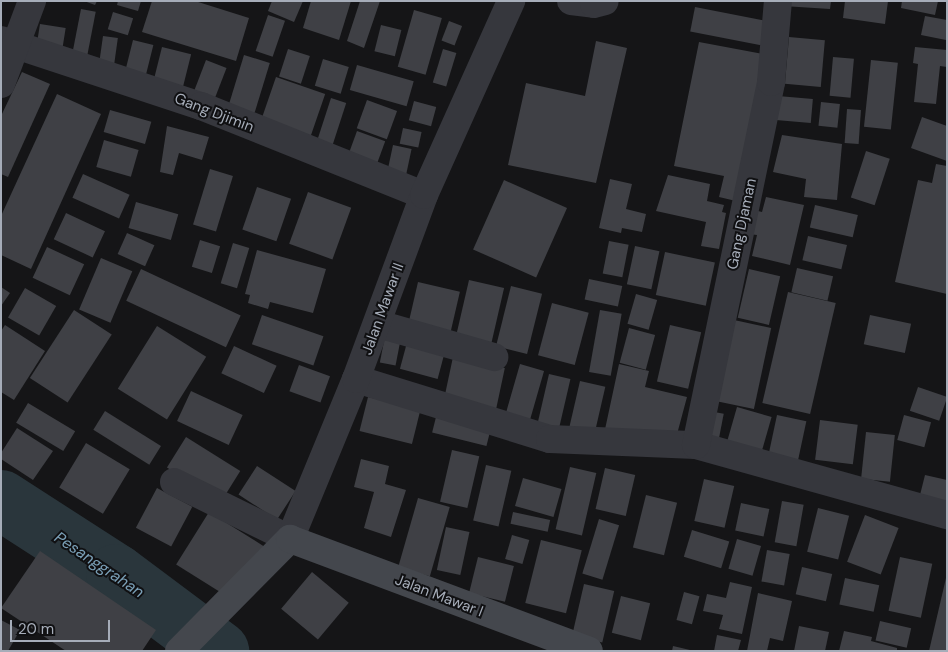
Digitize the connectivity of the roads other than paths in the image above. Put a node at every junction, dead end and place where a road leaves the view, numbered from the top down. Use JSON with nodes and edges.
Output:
{"nodes":[{"id":1,"x":32,"y":1,"type":"edge"},
{"id":2,"x":510,"y":1,"type":"edge"},
{"id":3,"x":571,"y":1,"type":"edge"},
{"id":4,"x":605,"y":1,"type":"edge"},
{"id":5,"x":778,"y":1,"type":"edge"},
{"id":6,"x":9,"y":42,"type":"edge"},
{"id":7,"x":1,"y":84,"type":"edge"},
{"id":8,"x":424,"y":195,"type":"junction"},
{"id":9,"x":378,"y":324,"type":"junction"},
{"id":10,"x":494,"y":357,"type":"dead end"},
{"id":11,"x":356,"y":379,"type":"junction"},
{"id":12,"x":696,"y":445,"type":"junction"},
{"id":13,"x":174,"y":482,"type":"dead end"},
{"id":14,"x":947,"y":515,"type":"edge"},
{"id":15,"x":290,"y":539,"type":"junction"},
{"id":16,"x":179,"y":651,"type":"edge"},
{"id":17,"x":589,"y":651,"type":"edge"}],
"edges":[{"from":1,"to":6,"type":"street"},
{"from":2,"to":8,"type":"street","name":"Jalan Mawar II"},
{"from":3,"to":4,"type":"street"},
{"from":5,"to":12,"type":"street","name":"Gang Djaman"},
{"from":6,"to":7,"type":"street"},
{"from":6,"to":8,"type":"street","name":"Gang Djimin"},
{"from":8,"to":9,"type":"street","name":"Jalan Mawar II"},
{"from":9,"to":10,"type":"street"},
{"from":9,"to":11,"type":"street","name":"Jalan Mawar II"},
{"from":11,"to":12,"type":"street"},
{"from":11,"to":15,"type":"street","name":"Jalan Mawar II"},
{"from":12,"to":14,"type":"street"},
{"from":13,"to":15,"type":"street"},
{"from":15,"to":16,"type":"street","name":"Jalan Mawar II"},
{"from":15,"to":17,"type":"street","name":"Jalan Mawar I"}]}
